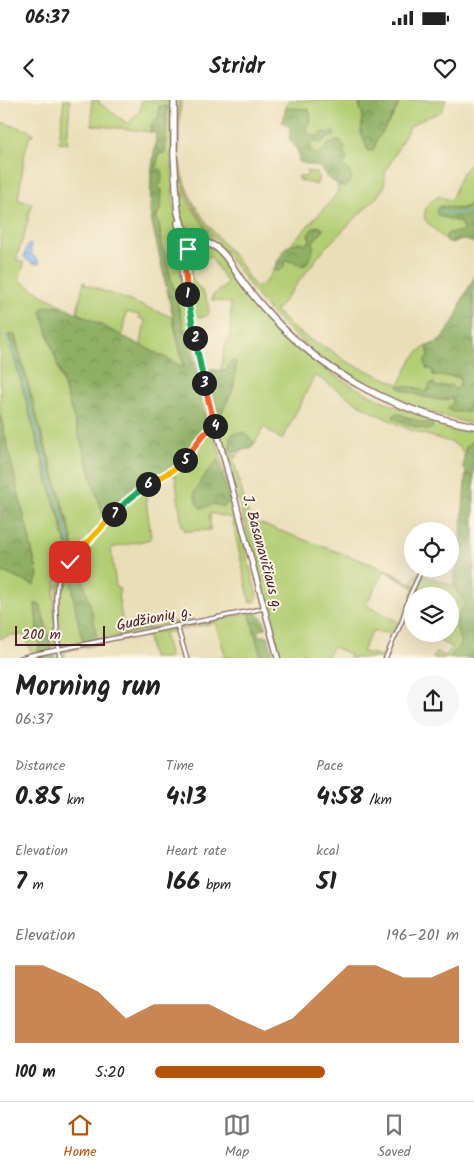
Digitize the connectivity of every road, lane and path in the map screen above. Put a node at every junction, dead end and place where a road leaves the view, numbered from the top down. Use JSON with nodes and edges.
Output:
{"nodes":[{"id":1,"x":174,"y":100,"type":"edge"},
{"id":2,"x":174,"y":168,"type":"junction"},
{"id":3,"x":188,"y":233,"type":"junction"},
{"id":4,"x":179,"y":235,"type":"junction"},
{"id":5,"x":193,"y":238,"type":"junction"},
{"id":6,"x":216,"y":246,"type":"junction"},
{"id":7,"x":179,"y":248,"type":"junction"},
{"id":8,"x":190,"y":248,"type":"junction"},
{"id":9,"x":187,"y":294,"type":"junction"},
{"id":10,"x":215,"y":426,"type":"junction"},
{"id":11,"x":474,"y":426,"type":"edge"},
{"id":12,"x":418,"y":577,"type":"edge"},
{"id":13,"x":264,"y":608,"type":"junction"},
{"id":14,"x":178,"y":626,"type":"junction"},
{"id":15,"x":59,"y":649,"type":"junction"},
{"id":16,"x":18,"y":658,"type":"edge"},
{"id":17,"x":60,"y":658,"type":"edge"},
{"id":18,"x":187,"y":658,"type":"edge"},
{"id":19,"x":278,"y":658,"type":"edge"},
{"id":20,"x":385,"y":658,"type":"edge"}],
"edges":[{"from":1,"to":2,"type":"highway"},
{"from":2,"to":3,"type":"highway"},
{"from":2,"to":4,"type":"highway"},
{"from":3,"to":4,"type":"highway"},
{"from":3,"to":5,"type":"highway"},
{"from":4,"to":7,"type":"highway"},
{"from":5,"to":6,"type":"highway"},
{"from":5,"to":8,"type":"highway"},
{"from":6,"to":8,"type":"highway"},
{"from":6,"to":11,"type":"highway"},
{"from":7,"to":8,"type":"highway"},
{"from":7,"to":9,"type":"main road"},
{"from":8,"to":9,"type":"main road"},
{"from":9,"to":10,"type":"main road","name":"J. Basanavičiaus g."},
{"from":10,"to":13,"type":"main road","name":"J. Basanavičiaus g."},
{"from":10,"to":15,"type":"street"},
{"from":12,"to":20,"type":"street"},
{"from":13,"to":14,"type":"street","name":"Gudžionių g."},
{"from":13,"to":19,"type":"main road","name":"J. Basanavičiaus g."},
{"from":14,"to":15,"type":"street","name":"Gudžionių g."},
{"from":14,"to":18,"type":"street"},
{"from":15,"to":16,"type":"street","name":"Gudžionių g."},
{"from":15,"to":17,"type":"street"}]}
